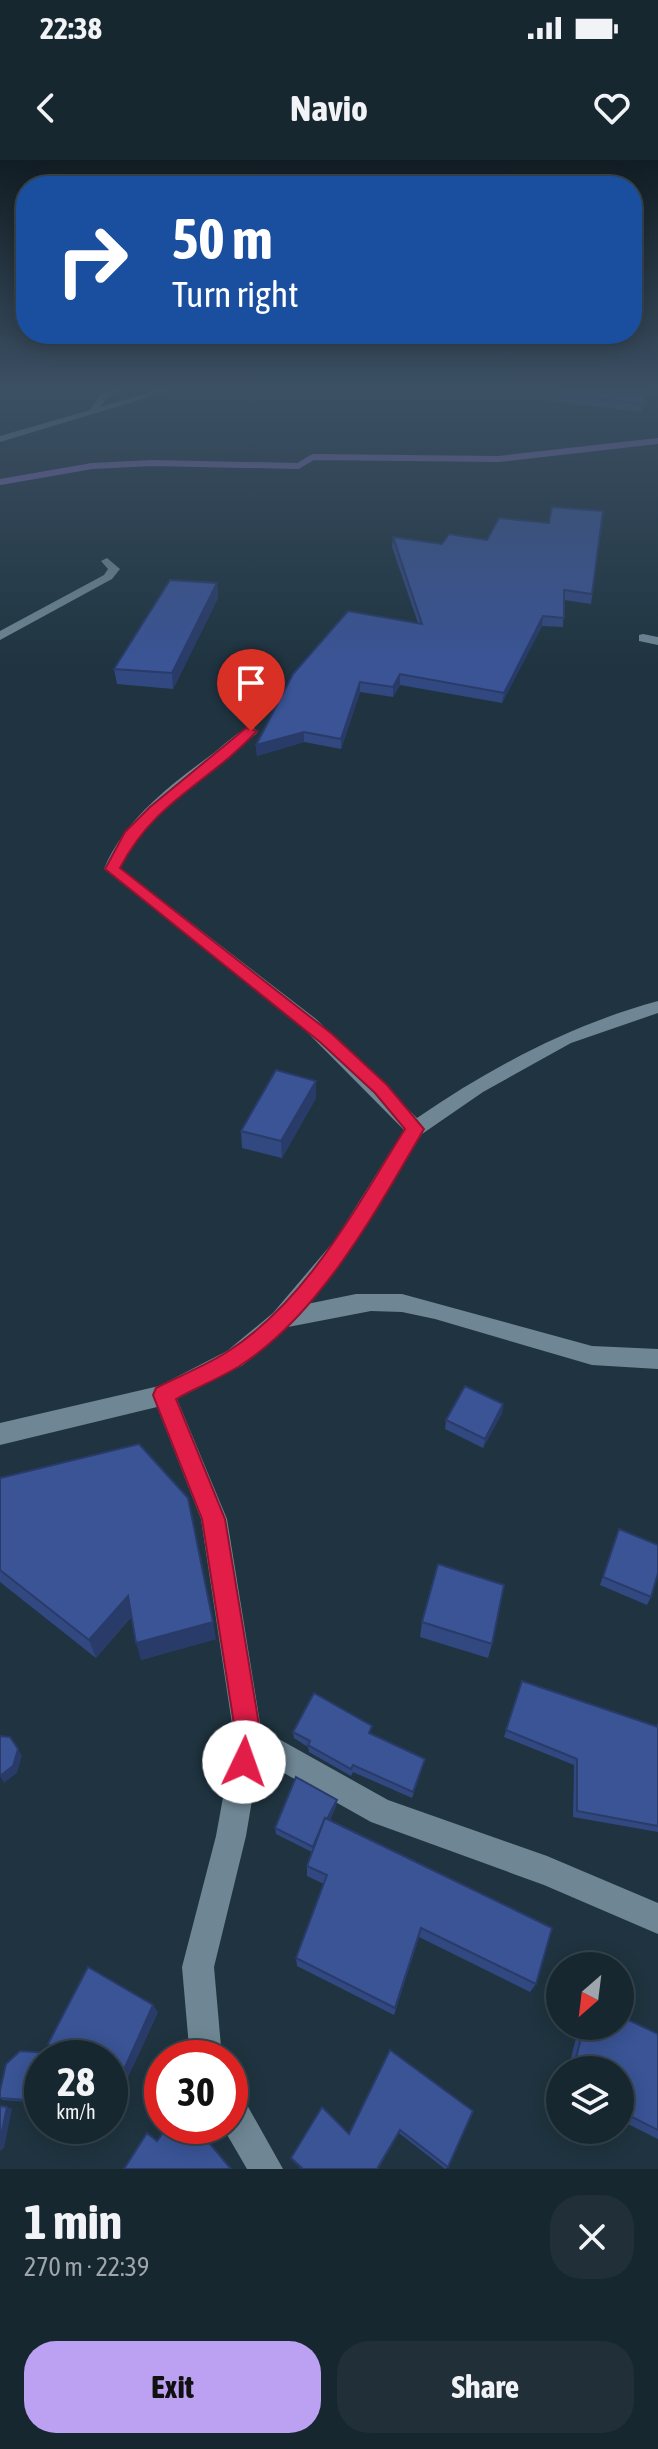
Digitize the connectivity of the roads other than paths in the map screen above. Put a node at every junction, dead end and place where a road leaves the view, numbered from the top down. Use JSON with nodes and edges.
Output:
{"nodes":[{"id":1,"x":107,"y":561,"type":"dead end"},
{"id":2,"x":0,"y":636,"type":"edge"},
{"id":3,"x":643,"y":638,"type":"dead end"},
{"id":4,"x":658,"y":641,"type":"edge"},
{"id":5,"x":251,"y":731,"type":"dead end"},
{"id":6,"x":658,"y":1007,"type":"edge"},
{"id":7,"x":415,"y":1129,"type":"junction"},
{"id":8,"x":281,"y":1319,"type":"junction"},
{"id":9,"x":658,"y":1359,"type":"edge"},
{"id":10,"x":164,"y":1395,"type":"junction"},
{"id":11,"x":0,"y":1434,"type":"edge"},
{"id":12,"x":248,"y":1737,"type":"junction"},
{"id":13,"x":658,"y":1919,"type":"edge"},
{"id":14,"x":204,"y":2040,"type":"edge"},
{"id":15,"x":248,"y":2138,"type":"edge"},
{"id":16,"x":266,"y":2169,"type":"edge"}],
"edges":[{"from":1,"to":2,"type":"street"},
{"from":3,"to":4,"type":"street"},
{"from":5,"to":7,"type":"street"},
{"from":6,"to":7,"type":"street"},
{"from":7,"to":8,"type":"street"},
{"from":8,"to":9,"type":"street"},
{"from":8,"to":10,"type":"street"},
{"from":10,"to":11,"type":"street"},
{"from":10,"to":12,"type":"street"},
{"from":12,"to":13,"type":"street"},
{"from":12,"to":14,"type":"street"},
{"from":15,"to":16,"type":"street"}]}
